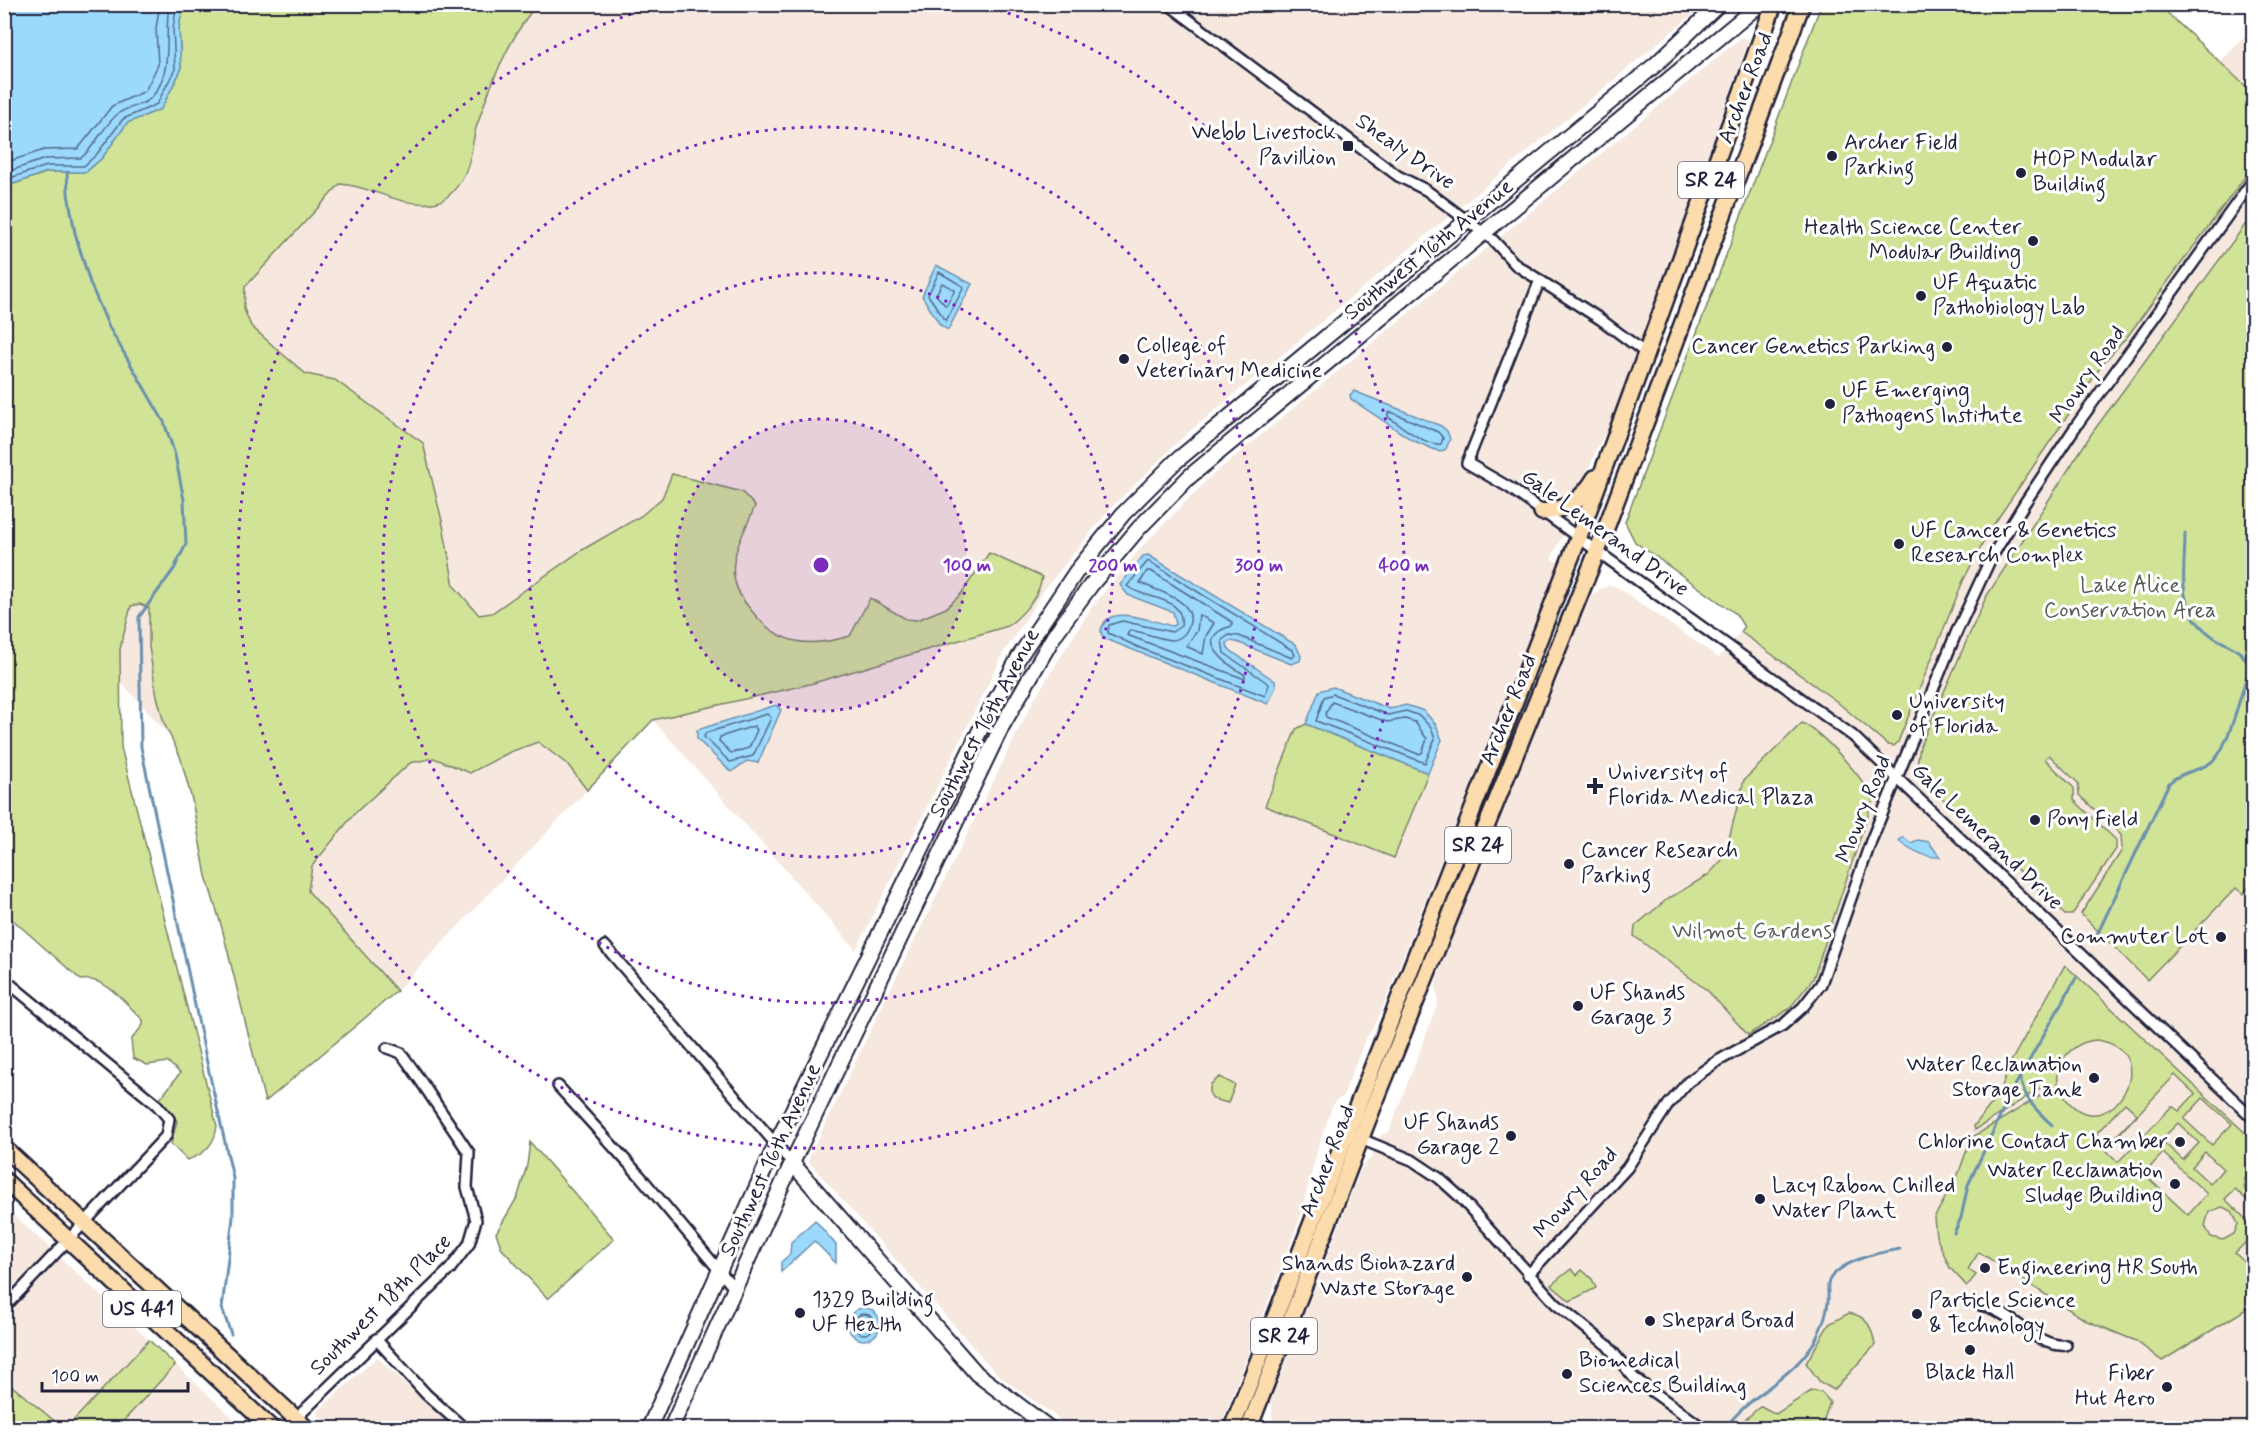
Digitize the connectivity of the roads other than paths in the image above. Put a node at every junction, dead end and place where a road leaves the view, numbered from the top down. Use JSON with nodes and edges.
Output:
{"nodes":[{"id":1,"x":1168,"y":4,"type":"edge"},
{"id":2,"x":1719,"y":4,"type":"edge"},
{"id":3,"x":1760,"y":4,"type":"edge"},
{"id":4,"x":1774,"y":4,"type":"edge"},
{"id":5,"x":1802,"y":4,"type":"edge"},
{"id":6,"x":2253,"y":179,"type":"edge"},
{"id":7,"x":1468,"y":221,"type":"junction"},
{"id":8,"x":1483,"y":232,"type":"junction"},
{"id":9,"x":1540,"y":280,"type":"junction"},
{"id":10,"x":1647,"y":354,"type":"junction"},
{"id":11,"x":1611,"y":452,"type":"junction"},
{"id":12,"x":1542,"y":512,"type":"junction"},
{"id":13,"x":1578,"y":539,"type":"junction"},
{"id":14,"x":1597,"y":552,"type":"junction"},
{"id":15,"x":1898,"y":779,"type":"junction"},
{"id":16,"x":605,"y":946,"type":"dead end"},
{"id":17,"x":4,"y":979,"type":"edge"},
{"id":18,"x":387,"y":1048,"type":"dead end"},
{"id":19,"x":558,"y":1086,"type":"dead end"},
{"id":20,"x":2253,"y":1119,"type":"edge"},
{"id":21,"x":1353,"y":1136,"type":"junction"},
{"id":22,"x":776,"y":1144,"type":"junction"},
{"id":23,"x":4,"y":1148,"type":"edge"},
{"id":24,"x":792,"y":1163,"type":"junction"},
{"id":25,"x":4,"y":1180,"type":"edge"},
{"id":26,"x":84,"y":1222,"type":"junction"},
{"id":27,"x":69,"y":1240,"type":"junction"},
{"id":28,"x":720,"y":1272,"type":"junction"},
{"id":29,"x":1528,"y":1275,"type":"junction"},
{"id":30,"x":734,"y":1288,"type":"junction"},
{"id":31,"x":1980,"y":1305,"type":"dead end"},
{"id":32,"x":4,"y":1308,"type":"edge"},
{"id":33,"x":376,"y":1339,"type":"junction"},
{"id":34,"x":2066,"y":1345,"type":"dead end"},
{"id":35,"x":296,"y":1425,"type":"edge"},
{"id":36,"x":271,"y":1428,"type":"edge"},
{"id":37,"x":464,"y":1428,"type":"edge"},
{"id":38,"x":649,"y":1428,"type":"edge"},
{"id":39,"x":671,"y":1428,"type":"edge"},
{"id":40,"x":1049,"y":1428,"type":"edge"},
{"id":41,"x":1232,"y":1428,"type":"edge"},
{"id":42,"x":1249,"y":1428,"type":"edge"},
{"id":43,"x":1703,"y":1428,"type":"edge"}],
"edges":[{"from":1,"to":7,"type":"street","name":"Shealy Drive"},
{"from":2,"to":7,"type":"main road","name":"Southwest 16th Avenue"},
{"from":3,"to":8,"type":"main road","name":"Southwest 16th Avenue"},
{"from":4,"to":10,"type":"main road","name":"Archer Road","number":"SR 24"},
{"from":5,"to":14,"type":"main road","name":"Archer Road","number":"SR 24"},
{"from":6,"to":15,"type":"street","name":"Mowry Road"},
{"from":7,"to":8,"type":"street","name":"Shealy Drive"},
{"from":7,"to":22,"type":"main road","name":"Southwest 16th Avenue"},
{"from":8,"to":9,"type":"street","name":"Shealy Drive"},
{"from":8,"to":24,"type":"main road","name":"Southwest 16th Avenue"},
{"from":9,"to":10,"type":"street","name":"Shealy Drive"},
{"from":9,"to":12,"type":"street","name":"Gale Lemerand Drive"},
{"from":10,"to":11,"type":"main road","name":"Archer Road","number":"SR 24"},
{"from":11,"to":12,"type":"main road"},
{"from":11,"to":13,"type":"main road","name":"Archer Road","number":"SR 24"},
{"from":12,"to":13,"type":"street","name":"Gale Lemerand Drive"},
{"from":13,"to":14,"type":"street","name":"Gale Lemerand Drive"},
{"from":13,"to":21,"type":"main road","name":"Archer Road","number":"SR 24"},
{"from":14,"to":15,"type":"street","name":"Gale Lemerand Drive"},
{"from":14,"to":21,"type":"main road","name":"Archer Road","number":"SR 24"},
{"from":15,"to":20,"type":"street","name":"Gale Lemerand Drive"},
{"from":15,"to":29,"type":"street","name":"Mowry Road"},
{"from":16,"to":22,"type":"street"},
{"from":17,"to":26,"type":"street"},
{"from":18,"to":33,"type":"street","name":"Southwest 18th Place"},
{"from":19,"to":28,"type":"street"},
{"from":21,"to":29,"type":"street"},
{"from":21,"to":41,"type":"main road","name":"Archer Road","number":"SR 24"},
{"from":21,"to":42,"type":"main road","name":"Archer Road","number":"SR 24"},
{"from":22,"to":24,"type":"street"},
{"from":22,"to":28,"type":"main road","name":"Southwest 16th Avenue"},
{"from":23,"to":26,"type":"main road","number":"US 441"},
{"from":24,"to":30,"type":"main road","name":"Southwest 16th Avenue"},
{"from":24,"to":40,"type":"main road"},
{"from":25,"to":27,"type":"main road","number":"US 441"},
{"from":26,"to":27,"type":"street"},
{"from":26,"to":35,"type":"main road","number":"US 441"},
{"from":27,"to":32,"type":"street"},
{"from":27,"to":36,"type":"main road","number":"US 441"},
{"from":28,"to":30,"type":"street"},
{"from":28,"to":38,"type":"main road","name":"Southwest 16th Avenue"},
{"from":29,"to":43,"type":"street"},
{"from":30,"to":39,"type":"main road","name":"Southwest 16th Avenue"},
{"from":31,"to":34,"type":"street"},
{"from":33,"to":35,"type":"street","name":"Southwest 18th Place"},
{"from":33,"to":37,"type":"street"}]}
